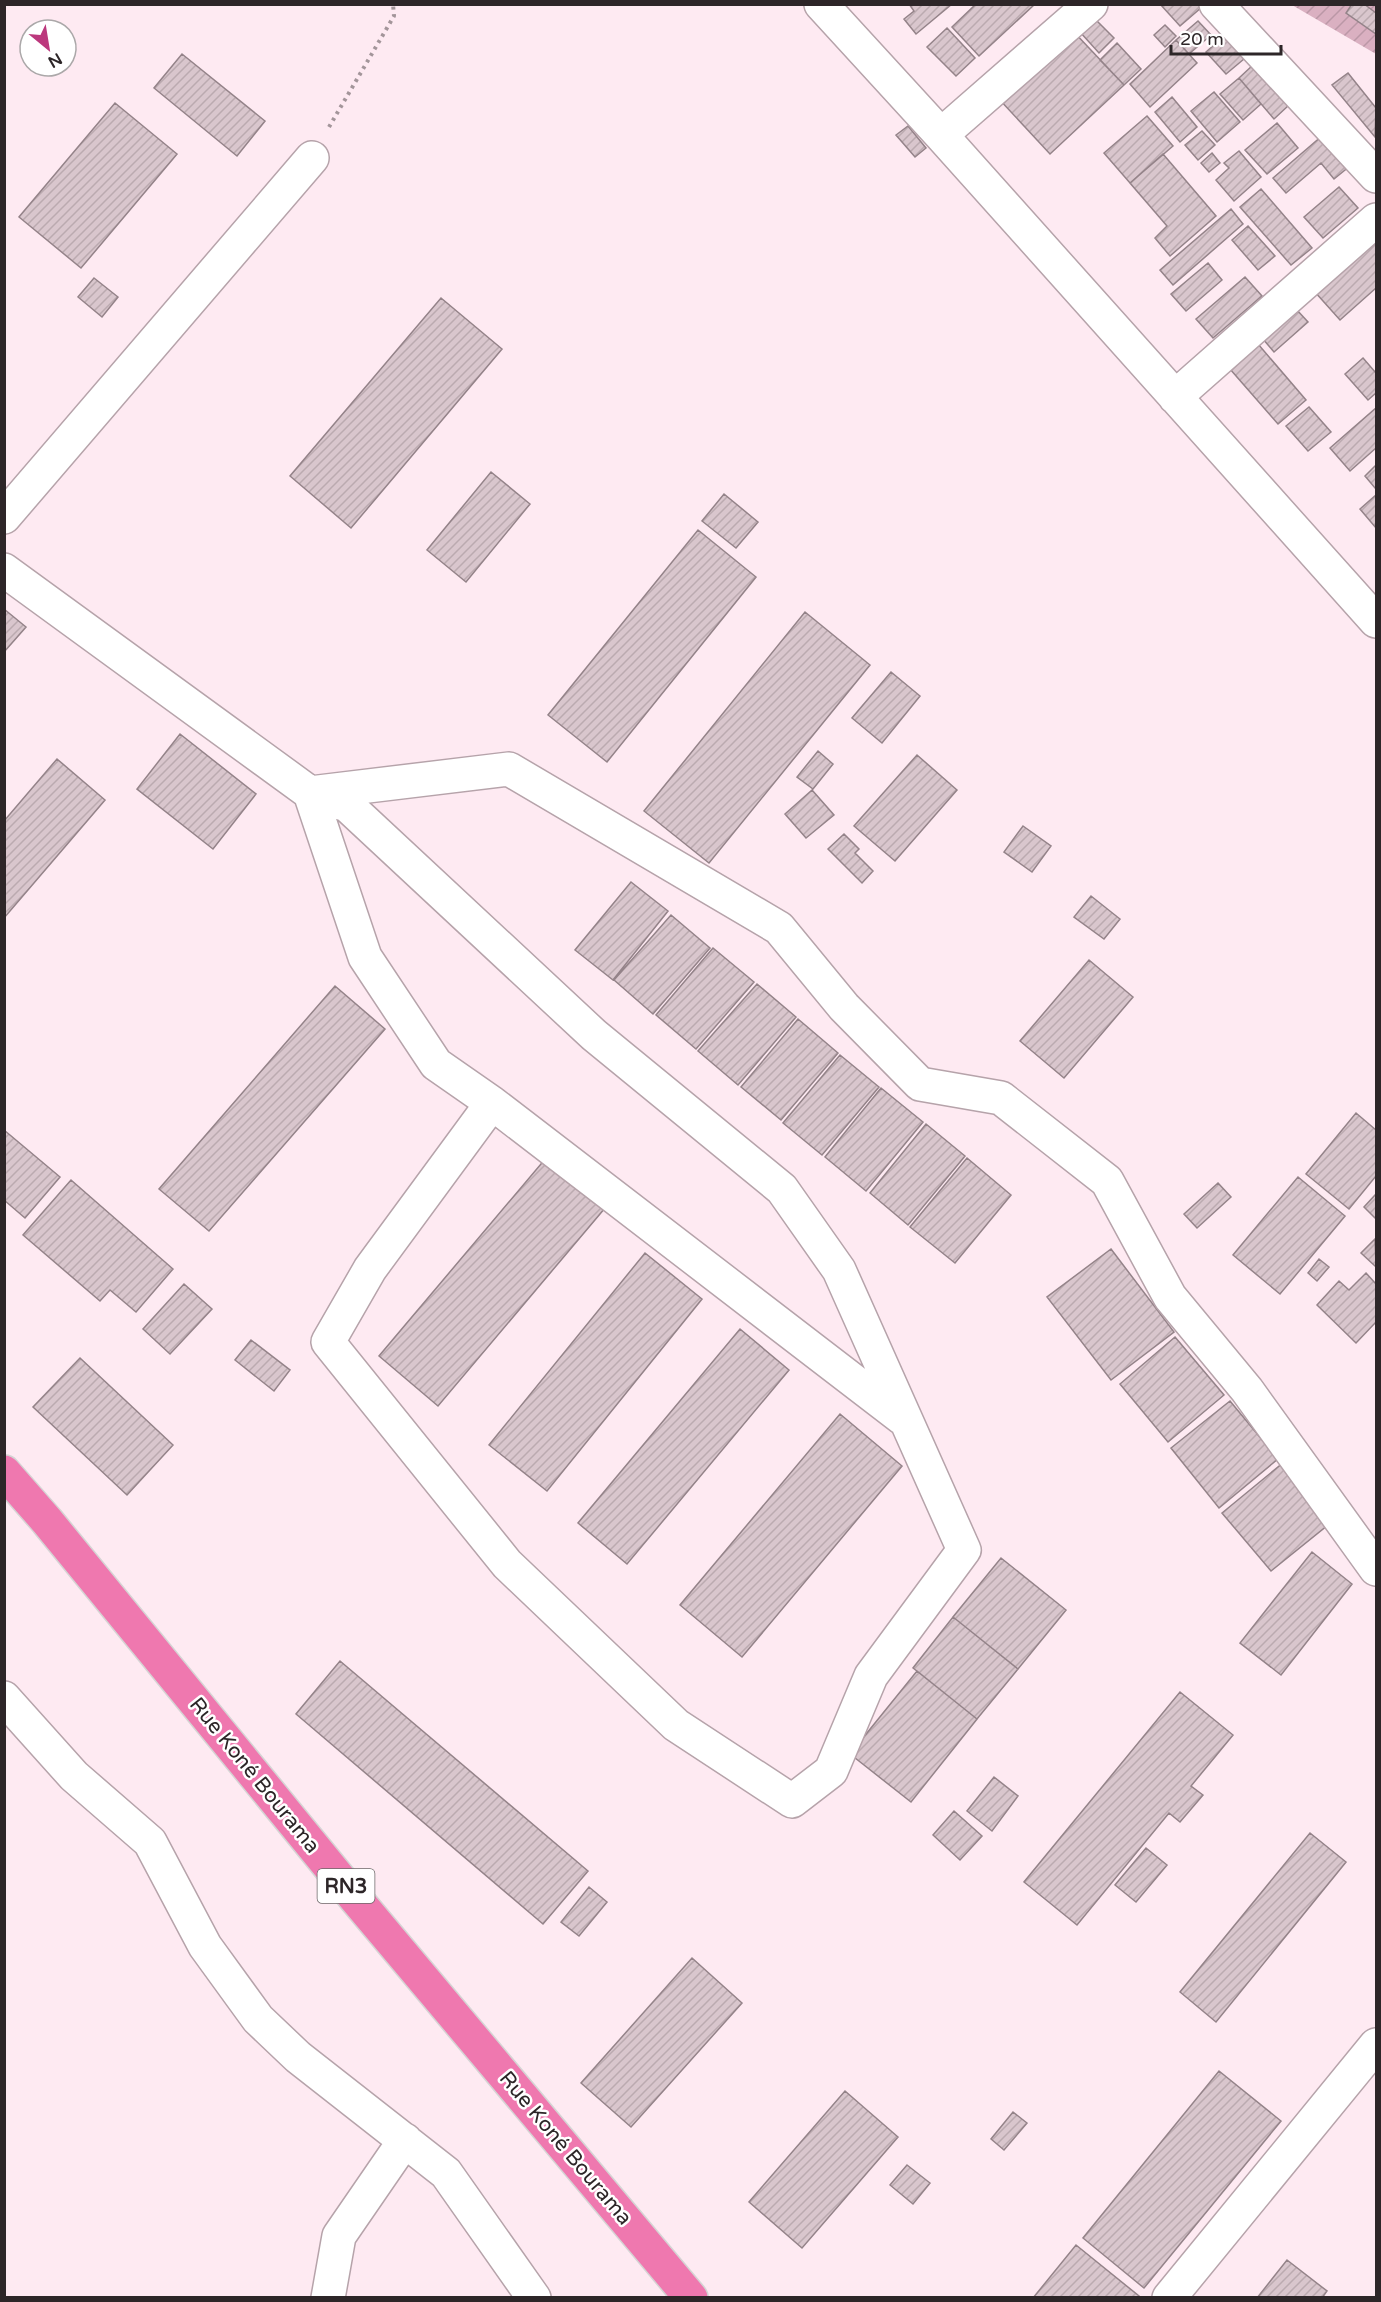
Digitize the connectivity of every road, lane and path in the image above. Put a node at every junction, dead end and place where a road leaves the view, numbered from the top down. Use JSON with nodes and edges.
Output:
{"nodes":[{"id":1,"x":393,"y":4,"type":"edge"},
{"id":2,"x":821,"y":4,"type":"edge"},
{"id":3,"x":1091,"y":4,"type":"edge"},
{"id":4,"x":1216,"y":4,"type":"edge"},
{"id":5,"x":941,"y":135,"type":"junction"},
{"id":6,"x":312,"y":158,"type":"joint"},
{"id":7,"x":1377,"y":176,"type":"edge"},
{"id":8,"x":1377,"y":220,"type":"edge"},
{"id":9,"x":1175,"y":398,"type":"junction"},
{"id":10,"x":4,"y":517,"type":"edge"},
{"id":11,"x":4,"y":570,"type":"edge"},
{"id":12,"x":1377,"y":621,"type":"edge"},
{"id":13,"x":310,"y":793,"type":"junction"},
{"id":14,"x":492,"y":1103,"type":"junction"},
{"id":15,"x":906,"y":1421,"type":"junction"},
{"id":16,"x":4,"y":1472,"type":"edge"},
{"id":17,"x":1377,"y":1569,"type":"edge"},
{"id":18,"x":4,"y":1698,"type":"edge"},
{"id":19,"x":1377,"y":2045,"type":"edge"},
{"id":20,"x":405,"y":2140,"type":"junction"},
{"id":21,"x":328,"y":2298,"type":"edge"},
{"id":22,"x":534,"y":2298,"type":"edge"},
{"id":23,"x":691,"y":2298,"type":"edge"},
{"id":24,"x":1169,"y":2298,"type":"edge"}],
"edges":[{"from":1,"to":6,"type":"path"},
{"from":2,"to":5,"type":"street"},
{"from":3,"to":5,"type":"street"},
{"from":4,"to":7,"type":"street"},
{"from":5,"to":9,"type":"street"},
{"from":6,"to":10,"type":"street"},
{"from":8,"to":9,"type":"street"},
{"from":9,"to":12,"type":"street"},
{"from":11,"to":13,"type":"street"},
{"from":13,"to":14,"type":"street"},
{"from":13,"to":15,"type":"street"},
{"from":13,"to":17,"type":"street"},
{"from":14,"to":15,"type":"street"},
{"from":14,"to":15,"type":"street"},
{"from":16,"to":23,"type":"highway","name":"Rue Koné Bourama","number":"RN3"},
{"from":18,"to":20,"type":"street"},
{"from":19,"to":24,"type":"street"},
{"from":20,"to":21,"type":"street"},
{"from":20,"to":22,"type":"street"}]}
